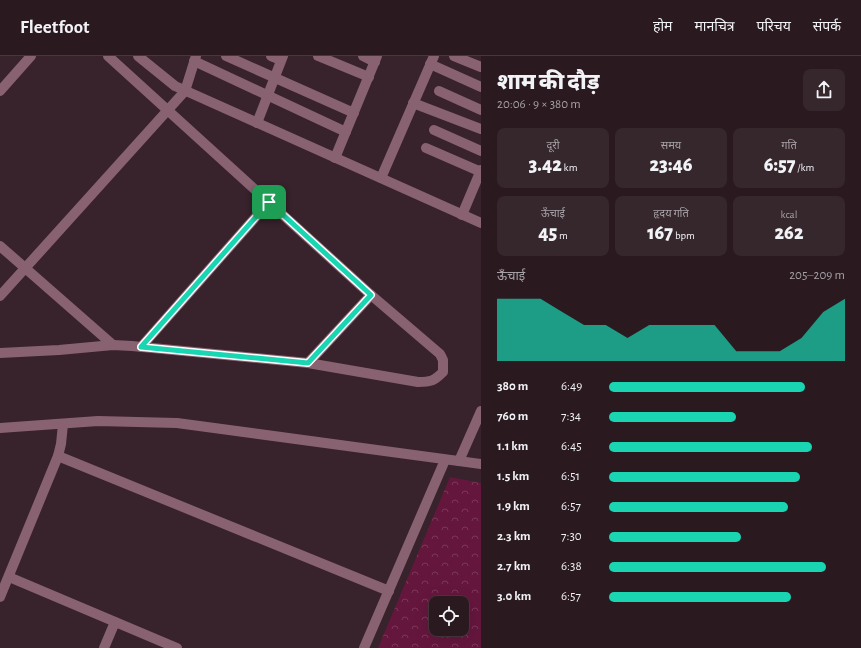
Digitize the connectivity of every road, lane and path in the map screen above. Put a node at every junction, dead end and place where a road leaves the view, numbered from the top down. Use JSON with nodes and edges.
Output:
{"nodes":[{"id":1,"x":31,"y":56,"type":"edge"},
{"id":2,"x":108,"y":56,"type":"edge"},
{"id":3,"x":138,"y":56,"type":"edge"},
{"id":4,"x":226,"y":56,"type":"edge"},
{"id":5,"x":271,"y":56,"type":"edge"},
{"id":6,"x":318,"y":56,"type":"edge"},
{"id":7,"x":363,"y":56,"type":"edge"},
{"id":8,"x":454,"y":56,"type":"edge"},
{"id":9,"x":195,"y":58,"type":"edge"},
{"id":10,"x":282,"y":58,"type":"edge"},
{"id":11,"x":376,"y":59,"type":"edge"},
{"id":12,"x":432,"y":60,"type":"edge"},
{"id":13,"x":481,"y":67,"type":"edge"},
{"id":14,"x":368,"y":77,"type":"junction"},
{"id":15,"x":274,"y":78,"type":"junction"},
{"id":16,"x":481,"y":87,"type":"edge"},
{"id":17,"x":0,"y":91,"type":"edge"},
{"id":18,"x":185,"y":91,"type":"junction"},
{"id":19,"x":439,"y":91,"type":"dead end"},
{"id":20,"x":267,"y":96,"type":"junction"},
{"id":21,"x":413,"y":103,"type":"junction"},
{"id":22,"x":167,"y":110,"type":"junction"},
{"id":23,"x":481,"y":110,"type":"edge"},
{"id":24,"x":354,"y":113,"type":"junction"},
{"id":25,"x":257,"y":123,"type":"junction"},
{"id":26,"x":434,"y":130,"type":"dead end"},
{"id":27,"x":481,"y":130,"type":"edge"},
{"id":28,"x":346,"y":132,"type":"junction"},
{"id":29,"x":426,"y":148,"type":"dead end"},
{"id":30,"x":481,"y":151,"type":"edge"},
{"id":31,"x":335,"y":158,"type":"junction"},
{"id":32,"x":481,"y":171,"type":"edge"},
{"id":33,"x":381,"y":178,"type":"junction"},
{"id":34,"x":477,"y":191,"type":"edge"},
{"id":35,"x":269,"y":202,"type":"junction"},
{"id":36,"x":462,"y":215,"type":"junction"},
{"id":37,"x":481,"y":223,"type":"edge"},
{"id":38,"x":0,"y":246,"type":"edge"},
{"id":39,"x":25,"y":269,"type":"junction"},
{"id":40,"x":371,"y":295,"type":"junction"},
{"id":41,"x":0,"y":296,"type":"edge"},
{"id":42,"x":113,"y":345,"type":"junction"},
{"id":43,"x":141,"y":347,"type":"junction"},
{"id":44,"x":0,"y":353,"type":"edge"},
{"id":45,"x":308,"y":363,"type":"junction"},
{"id":46,"x":481,"y":411,"type":"edge"},
{"id":47,"x":63,"y":424,"type":"junction"},
{"id":48,"x":0,"y":428,"type":"edge"},
{"id":49,"x":58,"y":456,"type":"junction"},
{"id":50,"x":445,"y":460,"type":"junction"},
{"id":51,"x":458,"y":461,"type":"junction"},
{"id":52,"x":481,"y":464,"type":"edge"},
{"id":53,"x":9,"y":577,"type":"junction"},
{"id":54,"x":389,"y":590,"type":"junction"},
{"id":55,"x":0,"y":597,"type":"edge"},
{"id":56,"x":115,"y":622,"type":"junction"},
{"id":57,"x":104,"y":648,"type":"edge"},
{"id":58,"x":177,"y":648,"type":"edge"},
{"id":59,"x":364,"y":648,"type":"edge"}],
"edges":[{"from":1,"to":17,"type":"street"},
{"from":2,"to":22,"type":"street"},
{"from":3,"to":18,"type":"street"},
{"from":4,"to":15,"type":"street"},
{"from":5,"to":10,"type":"street"},
{"from":6,"to":14,"type":"street"},
{"from":7,"to":11,"type":"street"},
{"from":8,"to":13,"type":"street"},
{"from":9,"to":18,"type":"street"},
{"from":9,"to":20,"type":"street"},
{"from":10,"to":15,"type":"street"},
{"from":11,"to":14,"type":"street"},
{"from":12,"to":16,"type":"street"},
{"from":12,"to":21,"type":"street"},
{"from":14,"to":24,"type":"street"},
{"from":15,"to":20,"type":"street"},
{"from":15,"to":24,"type":"street"},
{"from":18,"to":22,"type":"street"},
{"from":18,"to":25,"type":"street"},
{"from":19,"to":23,"type":"street"},
{"from":20,"to":25,"type":"street"},
{"from":20,"to":28,"type":"street"},
{"from":21,"to":27,"type":"street"},
{"from":21,"to":33,"type":"street"},
{"from":22,"to":35,"type":"street"},
{"from":22,"to":39,"type":"street"},
{"from":24,"to":28,"type":"street"},
{"from":25,"to":31,"type":"street"},
{"from":26,"to":30,"type":"street"},
{"from":28,"to":31,"type":"street"},
{"from":29,"to":32,"type":"street"},
{"from":31,"to":33,"type":"street"},
{"from":32,"to":34,"type":"street"},
{"from":33,"to":36,"type":"street"},
{"from":34,"to":36,"type":"street"},
{"from":35,"to":40,"type":"street"},
{"from":35,"to":43,"type":"street"},
{"from":36,"to":37,"type":"street"},
{"from":38,"to":39,"type":"street"},
{"from":39,"to":41,"type":"street"},
{"from":39,"to":42,"type":"street"},
{"from":40,"to":45,"type":"street"},
{"from":40,"to":45,"type":"street"},
{"from":42,"to":43,"type":"street"},
{"from":42,"to":44,"type":"street"},
{"from":43,"to":45,"type":"street"},
{"from":46,"to":51,"type":"street"},
{"from":47,"to":48,"type":"street"},
{"from":47,"to":49,"type":"street"},
{"from":47,"to":50,"type":"street"},
{"from":49,"to":53,"type":"street"},
{"from":49,"to":54,"type":"street"},
{"from":50,"to":51,"type":"street"},
{"from":50,"to":54,"type":"street"},
{"from":51,"to":52,"type":"street"},
{"from":53,"to":55,"type":"street"},
{"from":53,"to":56,"type":"street"},
{"from":54,"to":59,"type":"street"},
{"from":56,"to":57,"type":"street"},
{"from":56,"to":58,"type":"street"}]}
